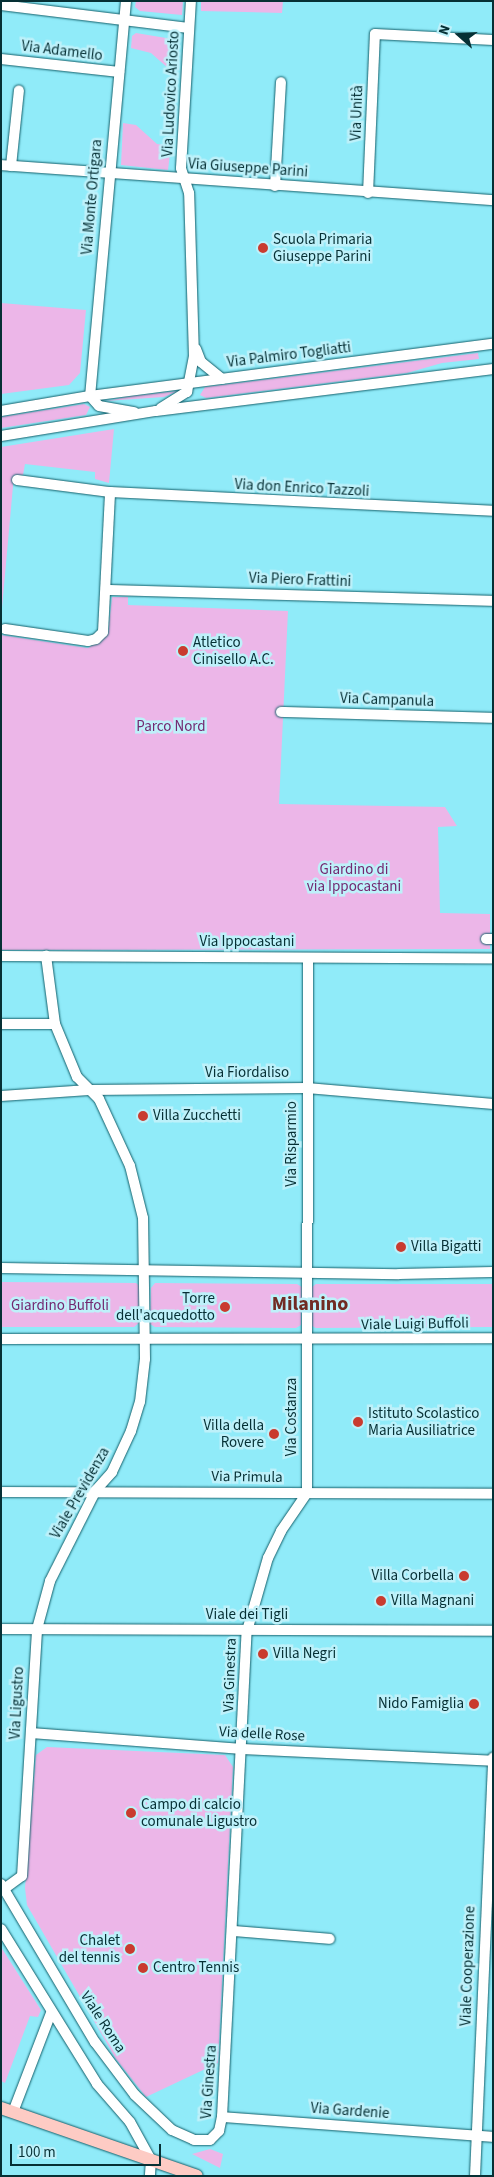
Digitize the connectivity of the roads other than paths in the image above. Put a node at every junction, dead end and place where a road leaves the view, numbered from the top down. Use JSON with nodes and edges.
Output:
{"nodes":[{"id":1,"x":126,"y":1,"type":"edge"},
{"id":2,"x":191,"y":1,"type":"edge"},
{"id":3,"x":1,"y":5,"type":"edge"},
{"id":4,"x":124,"y":21,"type":"junction"},
{"id":5,"x":190,"y":28,"type":"junction"},
{"id":6,"x":493,"y":40,"type":"edge"},
{"id":7,"x":1,"y":59,"type":"edge"},
{"id":8,"x":119,"y":72,"type":"junction"},
{"id":9,"x":281,"y":82,"type":"dead end"},
{"id":10,"x":19,"y":90,"type":"dead end"},
{"id":11,"x":6,"y":165,"type":"edge"},
{"id":12,"x":109,"y":174,"type":"junction"},
{"id":13,"x":186,"y":180,"type":"junction"},
{"id":14,"x":275,"y":186,"type":"junction"},
{"id":15,"x":368,"y":193,"type":"junction"},
{"id":16,"x":493,"y":200,"type":"edge"},
{"id":17,"x":193,"y":336,"type":"junction"},
{"id":18,"x":493,"y":344,"type":"edge"},
{"id":19,"x":493,"y":369,"type":"edge"},
{"id":20,"x":222,"y":378,"type":"junction"},
{"id":21,"x":190,"y":383,"type":"junction"},
{"id":22,"x":90,"y":396,"type":"junction"},
{"id":23,"x":1,"y":411,"type":"edge"},
{"id":24,"x":156,"y":411,"type":"junction"},
{"id":25,"x":142,"y":413,"type":"junction"},
{"id":26,"x":1,"y":436,"type":"edge"},
{"id":27,"x":16,"y":480,"type":"dead end"},
{"id":28,"x":110,"y":492,"type":"junction"},
{"id":29,"x":493,"y":511,"type":"edge"},
{"id":30,"x":106,"y":590,"type":"junction"},
{"id":31,"x":493,"y":601,"type":"edge"},
{"id":32,"x":5,"y":629,"type":"dead end"},
{"id":33,"x":280,"y":712,"type":"dead end"},
{"id":34,"x":493,"y":718,"type":"edge"},
{"id":35,"x":1,"y":956,"type":"edge"},
{"id":36,"x":46,"y":956,"type":"junction"},
{"id":37,"x":308,"y":958,"type":"junction"},
{"id":38,"x":493,"y":959,"type":"edge"},
{"id":39,"x":1,"y":1024,"type":"edge"},
{"id":40,"x":55,"y":1024,"type":"junction"},
{"id":41,"x":307,"y":1088,"type":"junction"},
{"id":42,"x":89,"y":1090,"type":"junction"},
{"id":43,"x":1,"y":1096,"type":"edge"},
{"id":44,"x":493,"y":1104,"type":"edge"},
{"id":45,"x":1,"y":1268,"type":"edge"},
{"id":46,"x":145,"y":1270,"type":"junction"},
{"id":47,"x":308,"y":1270,"type":"junction"},
{"id":48,"x":493,"y":1272,"type":"edge"},
{"id":49,"x":493,"y":1338,"type":"edge"},
{"id":50,"x":1,"y":1339,"type":"edge"},
{"id":51,"x":144,"y":1340,"type":"junction"},
{"id":52,"x":308,"y":1340,"type":"junction"},
{"id":53,"x":96,"y":1490,"type":"junction"},
{"id":54,"x":1,"y":1492,"type":"edge"},
{"id":55,"x":307,"y":1493,"type":"junction"},
{"id":56,"x":493,"y":1494,"type":"edge"},
{"id":57,"x":1,"y":1629,"type":"edge"},
{"id":58,"x":37,"y":1629,"type":"junction"},
{"id":59,"x":247,"y":1631,"type":"junction"},
{"id":60,"x":493,"y":1631,"type":"edge"},
{"id":61,"x":31,"y":1733,"type":"junction"},
{"id":62,"x":242,"y":1749,"type":"junction"},
{"id":63,"x":493,"y":1757,"type":"edge"},
{"id":64,"x":493,"y":1761,"type":"edge"},
{"id":65,"x":2,"y":1887,"type":"edge"},
{"id":66,"x":490,"y":1892,"type":"edge"},
{"id":67,"x":1,"y":1900,"type":"edge"},
{"id":68,"x":1,"y":1929,"type":"edge"},
{"id":69,"x":233,"y":1931,"type":"junction"},
{"id":70,"x":330,"y":1939,"type":"dead end"},
{"id":71,"x":51,"y":2012,"type":"junction"},
{"id":72,"x":7,"y":2110,"type":"edge"},
{"id":73,"x":222,"y":2117,"type":"junction"},
{"id":74,"x":476,"y":2137,"type":"junction"},
{"id":75,"x":493,"y":2137,"type":"edge"},
{"id":76,"x":210,"y":2140,"type":"joint"},
{"id":77,"x":151,"y":2160,"type":"junction"},
{"id":78,"x":150,"y":2176,"type":"edge"},
{"id":79,"x":197,"y":2176,"type":"edge"},
{"id":80,"x":475,"y":2176,"type":"edge"}],
"edges":[{"from":1,"to":4,"type":"street","name":"Via Monte Ortigara"},
{"from":2,"to":5,"type":"street","name":"Via Ludovico Ariosto"},
{"from":3,"to":4,"type":"street"},
{"from":4,"to":5,"type":"street"},
{"from":4,"to":8,"type":"street","name":"Via Monte Ortigara"},
{"from":5,"to":13,"type":"street","name":"Via Ludovico Ariosto"},
{"from":6,"to":15,"type":"street","name":"Via Unità"},
{"from":7,"to":8,"type":"street","name":"Via Adamello"},
{"from":8,"to":12,"type":"street","name":"Via Monte Ortigara"},
{"from":9,"to":14,"type":"street"},
{"from":10,"to":11,"type":"street"},
{"from":11,"to":12,"type":"street","name":"Via Giuseppe Parini"},
{"from":12,"to":13,"type":"street","name":"Via Giuseppe Parini"},
{"from":12,"to":22,"type":"street","name":"Via Monte Ortigara"},
{"from":13,"to":14,"type":"street","name":"Via Giuseppe Parini"},
{"from":13,"to":17,"type":"street","name":"Via Ludovico Ariosto"},
{"from":14,"to":15,"type":"street","name":"Via Giuseppe Parini"},
{"from":15,"to":16,"type":"street","name":"Via Giuseppe Parini"},
{"from":17,"to":20,"type":"street","name":"Via Ludovico Ariosto"},
{"from":17,"to":21,"type":"street","name":"Via Ludovico Ariosto"},
{"from":18,"to":20,"type":"street","name":"Via Palmiro Togliatti"},
{"from":19,"to":24,"type":"street"},
{"from":20,"to":21,"type":"street","name":"Via Palmiro Togliatti"},
{"from":21,"to":22,"type":"street","name":"Via Palmiro Togliatti"},
{"from":21,"to":24,"type":"street"},
{"from":22,"to":23,"type":"street","name":"Via Palmiro Togliatti"},
{"from":22,"to":25,"type":"street"},
{"from":24,"to":25,"type":"street"},
{"from":25,"to":26,"type":"street"},
{"from":27,"to":28,"type":"street","name":"Via don Enrico Tazzoli"},
{"from":28,"to":29,"type":"street","name":"Via don Enrico Tazzoli"},
{"from":28,"to":30,"type":"street"},
{"from":30,"to":31,"type":"street","name":"Via Piero Frattini"},
{"from":30,"to":32,"type":"street"},
{"from":33,"to":34,"type":"street","name":"Via Campanula"},
{"from":35,"to":36,"type":"street","name":"Via Ippocastani"},
{"from":36,"to":37,"type":"street","name":"Via Ippocastani"},
{"from":36,"to":40,"type":"street"},
{"from":37,"to":38,"type":"street","name":"Via Ippocastani"},
{"from":37,"to":41,"type":"street","name":"Via Risparmio"},
{"from":39,"to":40,"type":"street"},
{"from":40,"to":42,"type":"street"},
{"from":41,"to":42,"type":"street","name":"Via Fiordaliso"},
{"from":41,"to":44,"type":"street","name":"Via Fiordaliso"},
{"from":41,"to":47,"type":"street","name":"Via Risparmio"},
{"from":42,"to":43,"type":"street","name":"Via Fiordaliso"},
{"from":42,"to":46,"type":"street"},
{"from":45,"to":46,"type":"street"},
{"from":46,"to":47,"type":"street"},
{"from":46,"to":51,"type":"street"},
{"from":47,"to":48,"type":"street"},
{"from":47,"to":52,"type":"street"},
{"from":49,"to":52,"type":"street","name":"Viale Luigi Buffoli"},
{"from":50,"to":51,"type":"street","name":"Viale Luigi Buffoli"},
{"from":51,"to":52,"type":"street","name":"Viale Luigi Buffoli"},
{"from":51,"to":53,"type":"street","name":"Viale Previdenza"},
{"from":52,"to":55,"type":"street","name":"Via Costanza"},
{"from":53,"to":54,"type":"street","name":"Via Primula"},
{"from":53,"to":55,"type":"street","name":"Via Primula"},
{"from":53,"to":58,"type":"street","name":"Viale Previdenza"},
{"from":55,"to":56,"type":"street","name":"Via Primula"},
{"from":55,"to":59,"type":"street"},
{"from":57,"to":58,"type":"street","name":"Viale dei Tigli"},
{"from":58,"to":59,"type":"street","name":"Viale dei Tigli"},
{"from":58,"to":61,"type":"street","name":"Via Ligustro"},
{"from":59,"to":60,"type":"street","name":"Viale dei Tigli"},
{"from":59,"to":62,"type":"street","name":"Via Ginestra"},
{"from":61,"to":62,"type":"street","name":"Via delle Rose"},
{"from":61,"to":65,"type":"street","name":"Via Ligustro"},
{"from":62,"to":64,"type":"street","name":"Via delle Rose"},
{"from":62,"to":69,"type":"street","name":"Via Ginestra"},
{"from":63,"to":64,"type":"street","name":"Viale Cooperazione"},
{"from":64,"to":66,"type":"street","name":"Viale Cooperazione"},
{"from":65,"to":67,"type":"street"},
{"from":65,"to":76,"type":"street","name":"Viale Roma"},
{"from":66,"to":74,"type":"street","name":"Viale Cooperazione"},
{"from":68,"to":71,"type":"street"},
{"from":69,"to":70,"type":"street"},
{"from":69,"to":73,"type":"street","name":"Via Ginestra"},
{"from":71,"to":72,"type":"street"},
{"from":71,"to":77,"type":"street"},
{"from":72,"to":77,"type":"main road"},
{"from":73,"to":74,"type":"street","name":"Via Gardenie"},
{"from":73,"to":76,"type":"street","name":"Via Ginestra"},
{"from":74,"to":75,"type":"street","name":"Via Gardenie"},
{"from":74,"to":80,"type":"street","name":"Viale Cooperazione"},
{"from":77,"to":78,"type":"street"},
{"from":77,"to":79,"type":"main road"}]}
